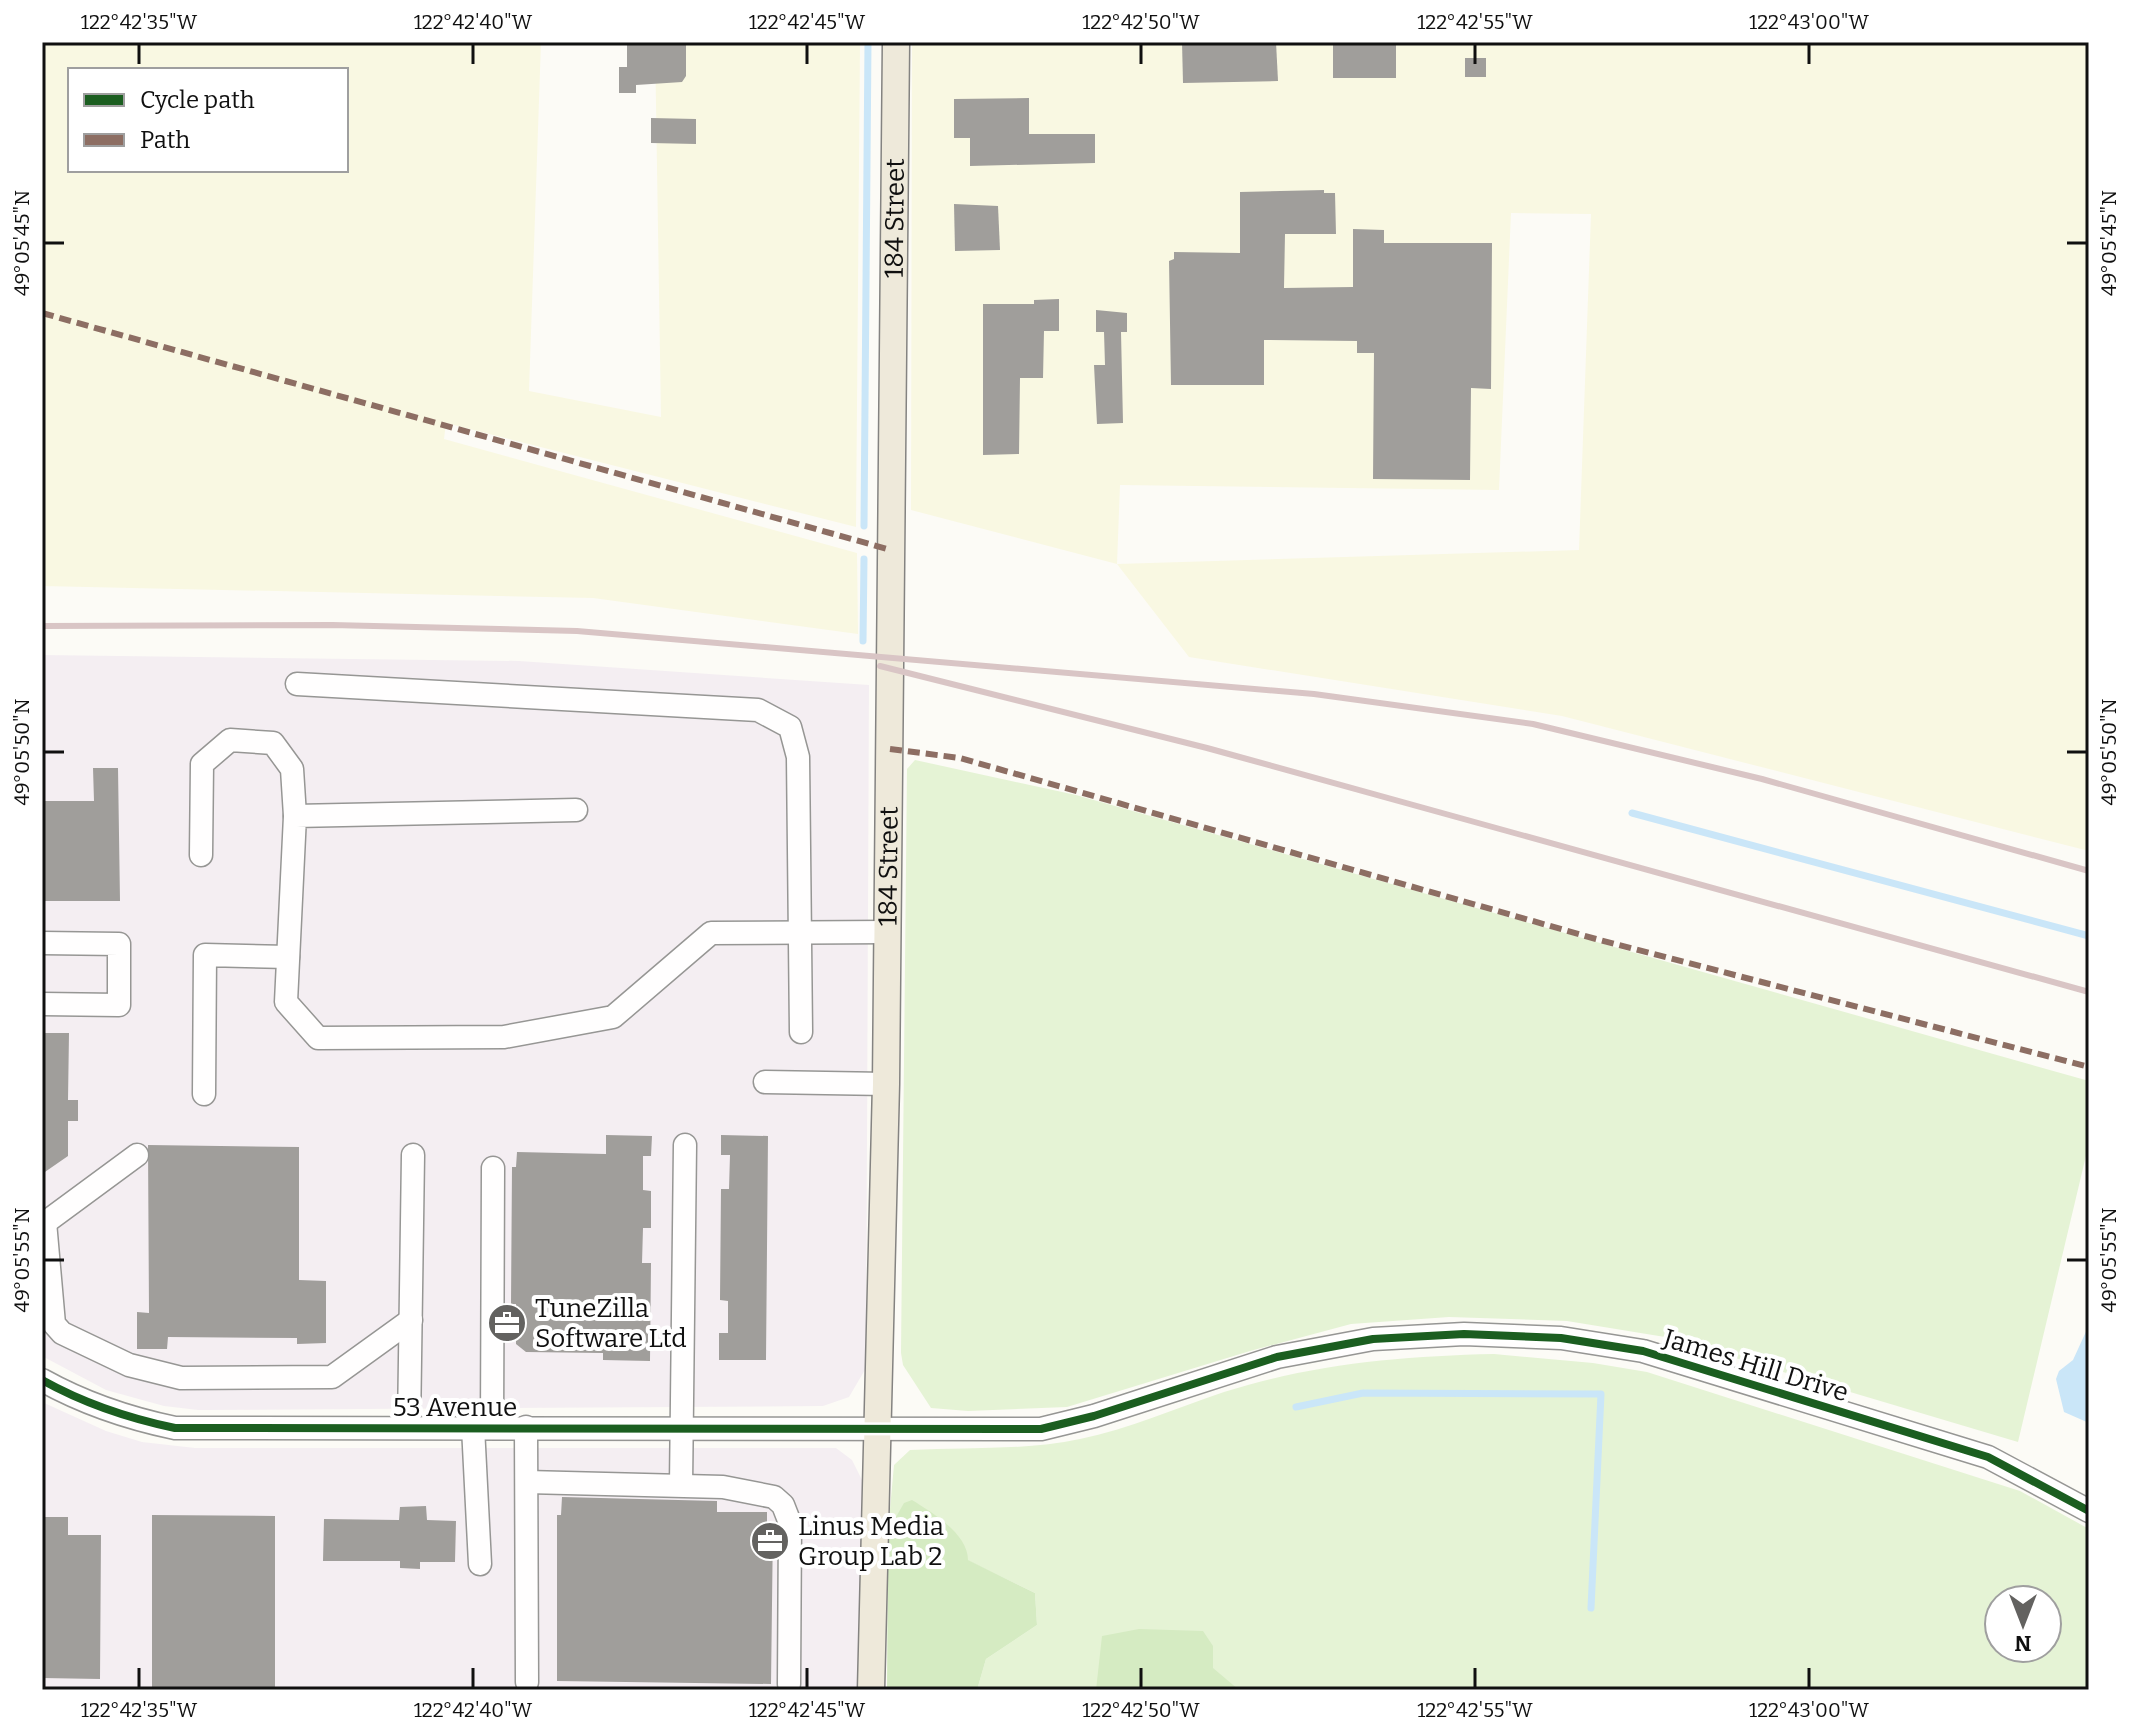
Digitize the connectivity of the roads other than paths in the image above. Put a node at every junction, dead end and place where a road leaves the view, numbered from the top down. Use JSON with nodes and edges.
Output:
{"nodes":[{"id":1,"x":896,"y":42,"type":"edge"},
{"id":2,"x":297,"y":684,"type":"dead end"},
{"id":3,"x":576,"y":810,"type":"dead end"},
{"id":4,"x":295,"y":816,"type":"junction"},
{"id":5,"x":201,"y":855,"type":"dead end"},
{"id":6,"x":800,"y":930,"type":"junction"},
{"id":7,"x":888,"y":932,"type":"junction"},
{"id":8,"x":42,"y":943,"type":"edge"},
{"id":9,"x":288,"y":957,"type":"junction"},
{"id":10,"x":42,"y":1004,"type":"edge"},
{"id":11,"x":801,"y":1032,"type":"dead end"},
{"id":12,"x":765,"y":1082,"type":"dead end"},
{"id":13,"x":886,"y":1084,"type":"junction"},
{"id":14,"x":204,"y":1094,"type":"dead end"},
{"id":15,"x":685,"y":1145,"type":"dead end"},
{"id":16,"x":137,"y":1155,"type":"dead end"},
{"id":17,"x":413,"y":1155,"type":"dead end"},
{"id":18,"x":493,"y":1168,"type":"dead end"},
{"id":19,"x":44,"y":1224,"type":"edge"},
{"id":20,"x":411,"y":1320,"type":"junction"},
{"id":21,"x":42,"y":1380,"type":"edge"},
{"id":22,"x":409,"y":1427,"type":"junction"},
{"id":23,"x":483,"y":1427,"type":"junction"},
{"id":24,"x":526,"y":1427,"type":"junction"},
{"id":25,"x":682,"y":1427,"type":"junction"},
{"id":26,"x":878,"y":1427,"type":"junction"},
{"id":27,"x":527,"y":1482,"type":"junction"},
{"id":28,"x":681,"y":1485,"type":"junction"},
{"id":29,"x":2089,"y":1511,"type":"edge"},
{"id":30,"x":480,"y":1564,"type":"dead end"},
{"id":31,"x":527,"y":1682,"type":"dead end"},
{"id":32,"x":789,"y":1684,"type":"dead end"},
{"id":33,"x":871,"y":1690,"type":"edge"}],
"edges":[{"from":1,"to":7,"type":"main road","name":"184 Street"},
{"from":2,"to":6,"type":"street"},
{"from":3,"to":4,"type":"street"},
{"from":4,"to":5,"type":"street"},
{"from":4,"to":9,"type":"street"},
{"from":6,"to":7,"type":"street"},
{"from":6,"to":9,"type":"street"},
{"from":6,"to":11,"type":"street"},
{"from":7,"to":13,"type":"main road","name":"184 Street"},
{"from":8,"to":10,"type":"street"},
{"from":9,"to":14,"type":"street"},
{"from":12,"to":13,"type":"street"},
{"from":13,"to":26,"type":"main road","name":"184 Street"},
{"from":15,"to":25,"type":"street"},
{"from":16,"to":19,"type":"street"},
{"from":17,"to":20,"type":"street"},
{"from":18,"to":23,"type":"street"},
{"from":19,"to":20,"type":"street"},
{"from":20,"to":22,"type":"street"},
{"from":21,"to":22,"type":"street","name":"53 Avenue"},
{"from":22,"to":23,"type":"street","name":"53 Avenue"},
{"from":23,"to":24,"type":"street","name":"53 Avenue"},
{"from":23,"to":30,"type":"street"},
{"from":24,"to":25,"type":"street","name":"53 Avenue"},
{"from":24,"to":27,"type":"street"},
{"from":25,"to":26,"type":"street","name":"53 Avenue"},
{"from":25,"to":28,"type":"street"},
{"from":26,"to":29,"type":"street","name":"James Hill Drive"},
{"from":26,"to":33,"type":"main road","name":"184 Street"},
{"from":27,"to":28,"type":"street"},
{"from":27,"to":31,"type":"street"},
{"from":28,"to":32,"type":"street"}]}
